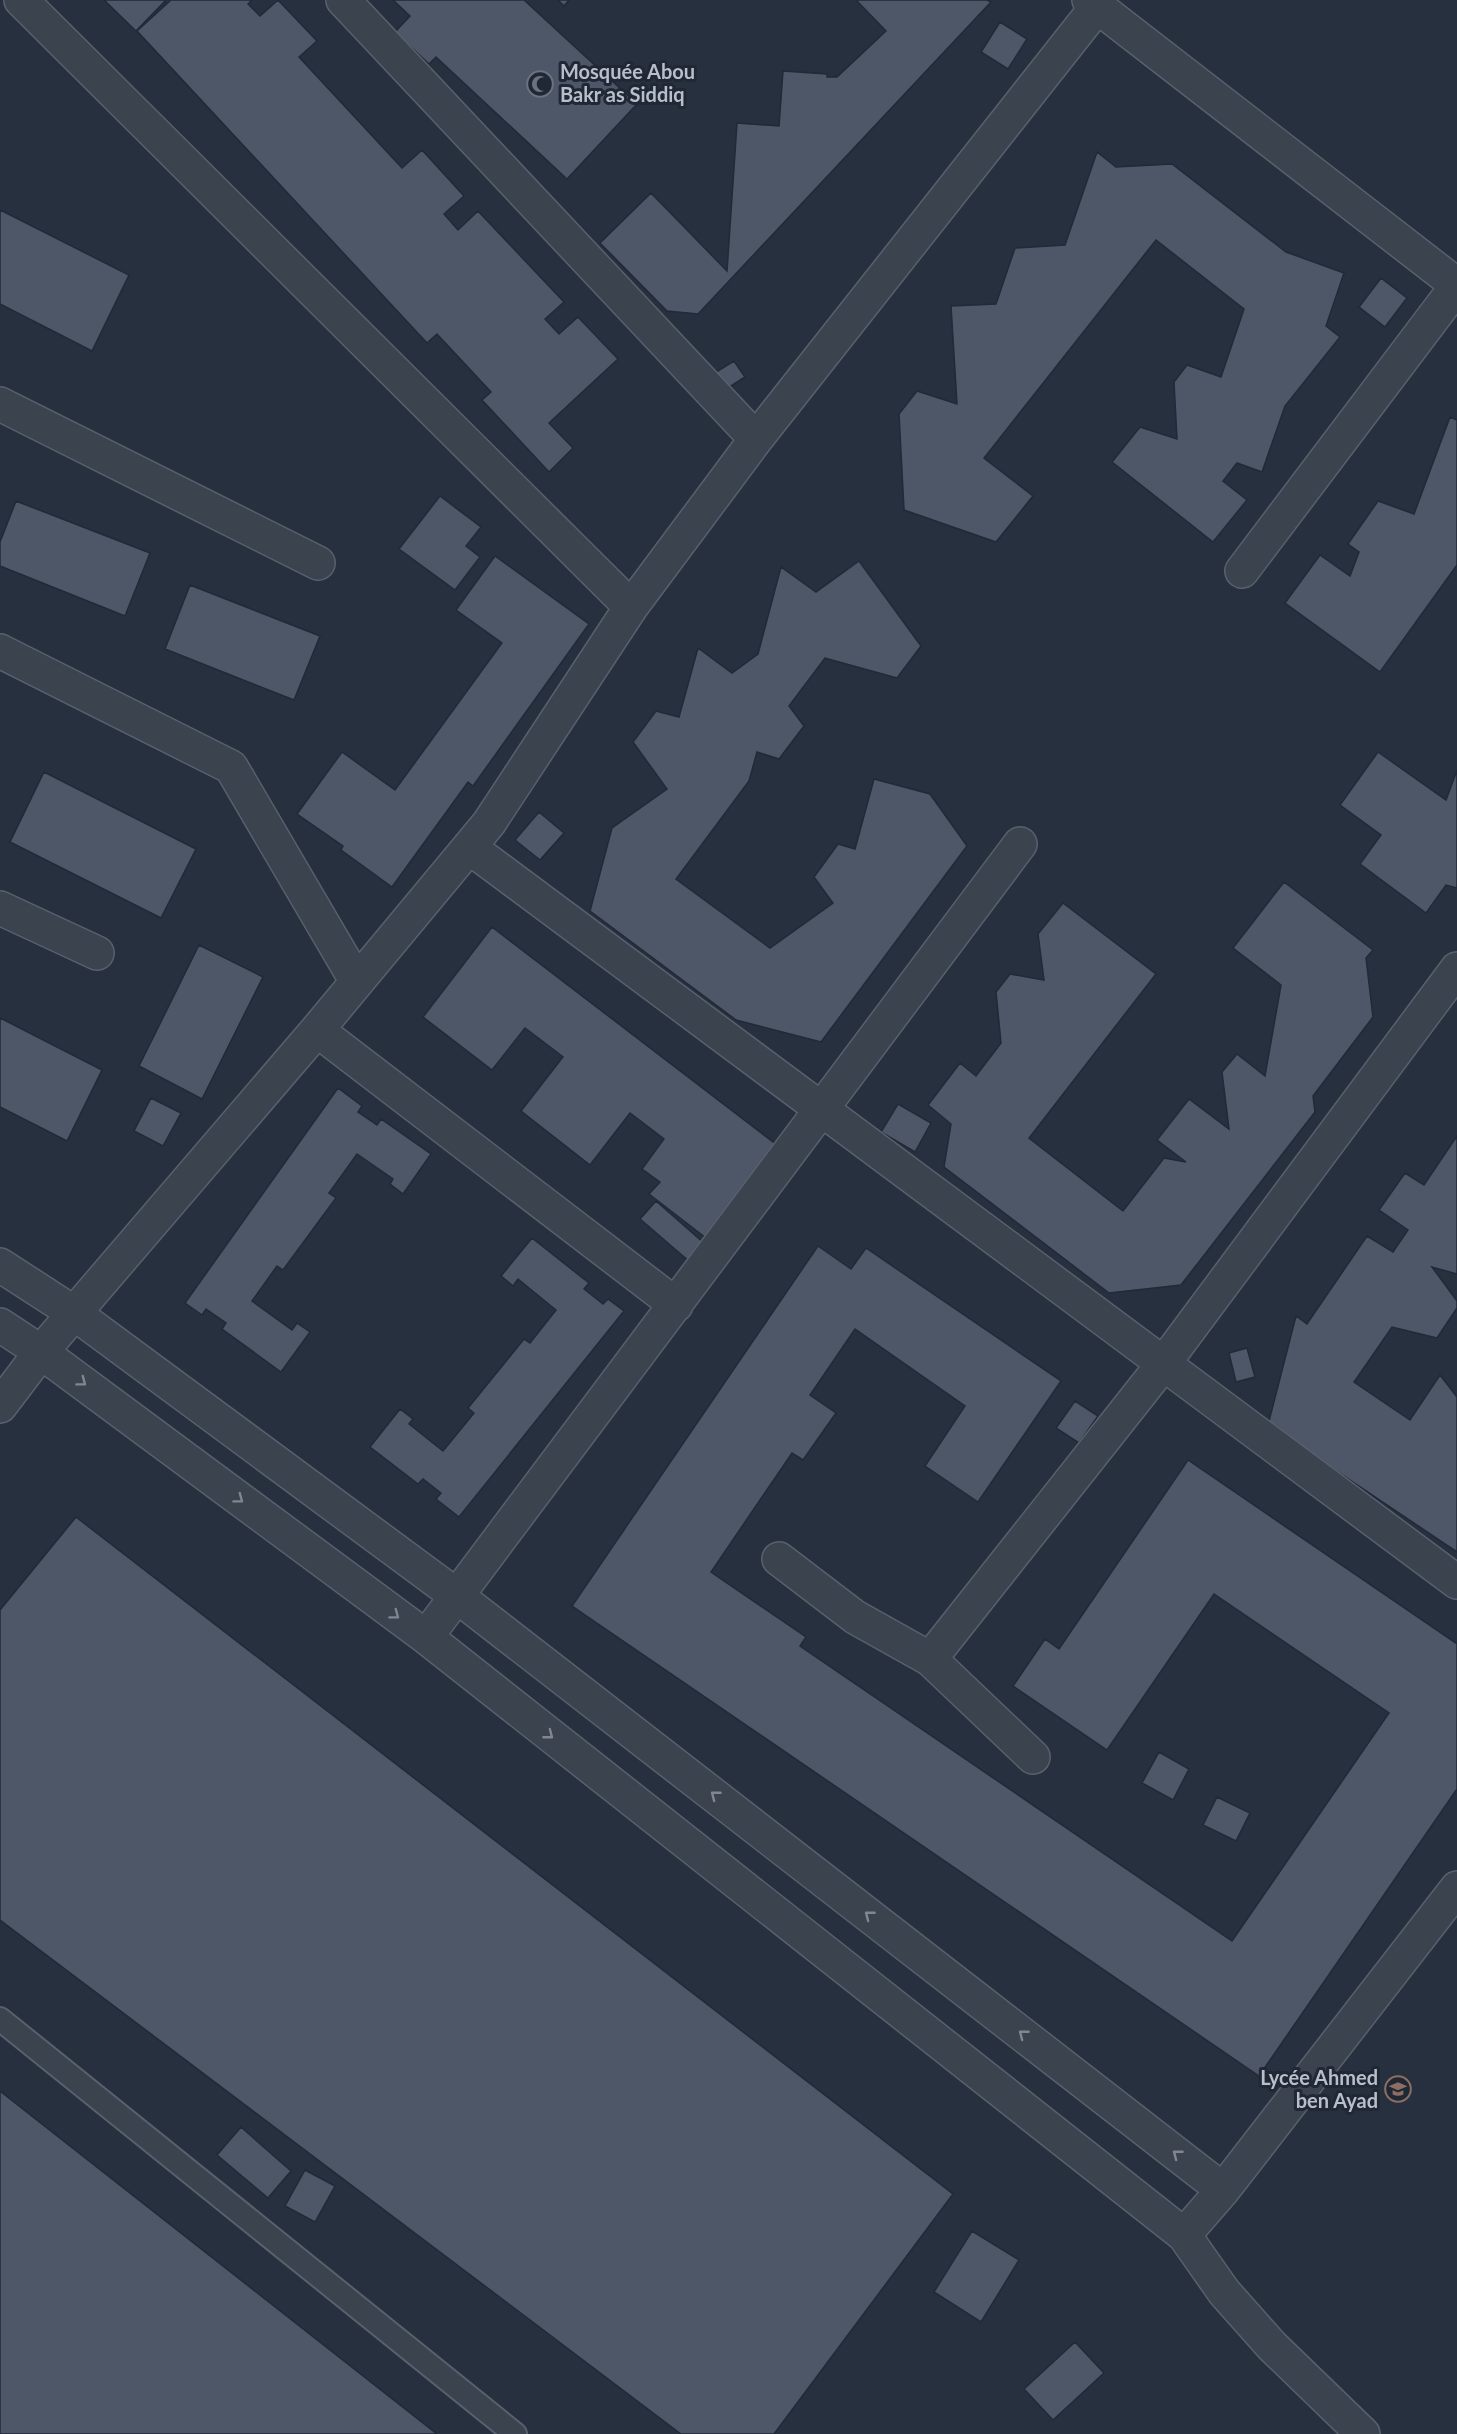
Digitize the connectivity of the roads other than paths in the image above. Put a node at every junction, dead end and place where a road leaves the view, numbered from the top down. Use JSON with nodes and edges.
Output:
{"nodes":[{"id":1,"x":21,"y":0,"type":"edge"},
{"id":2,"x":343,"y":0,"type":"edge"},
{"id":3,"x":1093,"y":4,"type":"edge"},
{"id":4,"x":1457,"y":285,"type":"edge"},
{"id":5,"x":0,"y":404,"type":"edge"},
{"id":6,"x":756,"y":439,"type":"junction"},
{"id":7,"x":318,"y":563,"type":"dead end"},
{"id":8,"x":1242,"y":571,"type":"dead end"},
{"id":9,"x":631,"y":607,"type":"junction"},
{"id":10,"x":0,"y":651,"type":"edge"},
{"id":11,"x":1020,"y":844,"type":"dead end"},
{"id":12,"x":469,"y":847,"type":"junction"},
{"id":13,"x":0,"y":908,"type":"edge"},
{"id":14,"x":97,"y":954,"type":"dead end"},
{"id":15,"x":1457,"y":969,"type":"edge"},
{"id":16,"x":357,"y":982,"type":"junction"},
{"id":17,"x":317,"y":1030,"type":"junction"},
{"id":18,"x":823,"y":1110,"type":"junction"},
{"id":19,"x":0,"y":1265,"type":"edge"},
{"id":20,"x":676,"y":1305,"type":"junction"},
{"id":21,"x":74,"y":1313,"type":"junction"},
{"id":22,"x":0,"y":1325,"type":"edge"},
{"id":23,"x":41,"y":1352,"type":"junction"},
{"id":24,"x":1164,"y":1363,"type":"junction"},
{"id":25,"x":0,"y":1406,"type":"edge"},
{"id":26,"x":779,"y":1559,"type":"dead end"},
{"id":27,"x":1457,"y":1581,"type":"edge"},
{"id":28,"x":457,"y":1596,"type":"junction"},
{"id":29,"x":426,"y":1637,"type":"junction"},
{"id":30,"x":930,"y":1659,"type":"junction"},
{"id":31,"x":1033,"y":1757,"type":"dead end"},
{"id":32,"x":1457,"y":1888,"type":"edge"},
{"id":33,"x":0,"y":2019,"type":"edge"},
{"id":34,"x":1223,"y":2190,"type":"junction"},
{"id":35,"x":1184,"y":2235,"type":"junction"},
{"id":36,"x":515,"y":2434,"type":"edge"},
{"id":37,"x":1363,"y":2434,"type":"edge"}],
"edges":[{"from":1,"to":9,"type":"street"},
{"from":2,"to":6,"type":"street"},
{"from":3,"to":4,"type":"street"},
{"from":3,"to":6,"type":"street"},
{"from":4,"to":8,"type":"street"},
{"from":5,"to":7,"type":"street"},
{"from":6,"to":9,"type":"street"},
{"from":9,"to":12,"type":"street"},
{"from":10,"to":16,"type":"street"},
{"from":11,"to":18,"type":"street"},
{"from":12,"to":16,"type":"street"},
{"from":12,"to":18,"type":"street"},
{"from":13,"to":14,"type":"street"},
{"from":15,"to":24,"type":"street"},
{"from":16,"to":17,"type":"street"},
{"from":17,"to":20,"type":"street"},
{"from":17,"to":21,"type":"street"},
{"from":18,"to":20,"type":"street"},
{"from":18,"to":24,"type":"street"},
{"from":19,"to":21,"type":"street"},
{"from":20,"to":28,"type":"street"},
{"from":21,"to":23,"type":"street"},
{"from":21,"to":28,"type":"street"},
{"from":22,"to":23,"type":"street"},
{"from":23,"to":25,"type":"street"},
{"from":23,"to":29,"type":"street","one_way":true},
{"from":24,"to":27,"type":"street"},
{"from":24,"to":30,"type":"street"},
{"from":26,"to":30,"type":"street"},
{"from":28,"to":29,"type":"street"},
{"from":34,"to":28,"type":"street","one_way":true},
{"from":29,"to":35,"type":"street","one_way":true},
{"from":30,"to":31,"type":"street"},
{"from":32,"to":34,"type":"street"},
{"from":33,"to":36,"type":"lane"},
{"from":34,"to":35,"type":"street"},
{"from":35,"to":37,"type":"street"}]}
